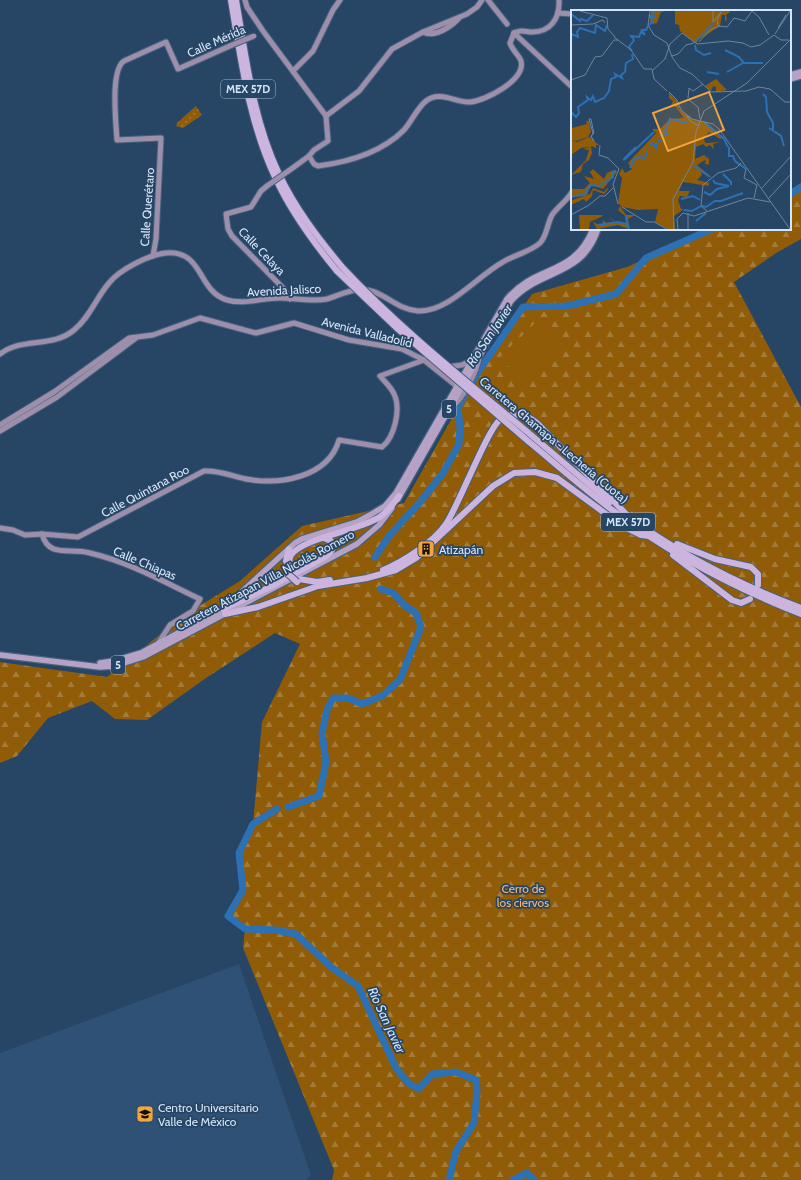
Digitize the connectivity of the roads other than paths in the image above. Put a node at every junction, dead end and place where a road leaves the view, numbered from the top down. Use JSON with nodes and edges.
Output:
{"nodes":[{"id":1,"x":231,"y":0,"type":"edge"},
{"id":2,"x":236,"y":0,"type":"edge"},
{"id":3,"x":246,"y":0,"type":"edge"},
{"id":4,"x":340,"y":0,"type":"edge"},
{"id":5,"x":482,"y":0,"type":"edge"},
{"id":6,"x":488,"y":0,"type":"edge"},
{"id":7,"x":559,"y":0,"type":"edge"},
{"id":8,"x":558,"y":13,"type":"junction"},
{"id":9,"x":571,"y":14,"type":"edge"},
{"id":10,"x":507,"y":24,"type":"dead end"},
{"id":11,"x":263,"y":31,"type":"junction"},
{"id":12,"x":514,"y":33,"type":"junction"},
{"id":13,"x":293,"y":71,"type":"junction"},
{"id":14,"x":801,"y":72,"type":"edge"},
{"id":15,"x":791,"y":75,"type":"edge"},
{"id":16,"x":801,"y":76,"type":"edge"},
{"id":17,"x":791,"y":80,"type":"edge"},
{"id":18,"x":571,"y":85,"type":"edge"},
{"id":19,"x":326,"y":116,"type":"junction"},
{"id":20,"x":117,"y":140,"type":"joint"},
{"id":21,"x":309,"y":156,"type":"junction"},
{"id":22,"x":571,"y":194,"type":"edge"},
{"id":23,"x":593,"y":230,"type":"edge"},
{"id":24,"x":598,"y":230,"type":"edge"},
{"id":25,"x":153,"y":256,"type":"junction"},
{"id":26,"x":339,"y":269,"type":"junction"},
{"id":27,"x":290,"y":299,"type":"junction"},
{"id":28,"x":136,"y":338,"type":"junction"},
{"id":29,"x":0,"y":354,"type":"edge"},
{"id":30,"x":479,"y":357,"type":"junction"},
{"id":31,"x":424,"y":360,"type":"junction"},
{"id":32,"x":472,"y":360,"type":"junction"},
{"id":33,"x":430,"y":364,"type":"junction"},
{"id":34,"x":459,"y":388,"type":"junction"},
{"id":35,"x":450,"y":407,"type":"junction"},
{"id":36,"x":0,"y":425,"type":"edge"},
{"id":37,"x":0,"y":431,"type":"edge"},
{"id":38,"x":529,"y":438,"type":"junction"},
{"id":39,"x":399,"y":496,"type":"junction"},
{"id":40,"x":629,"y":517,"type":"junction"},
{"id":41,"x":0,"y":528,"type":"edge"},
{"id":42,"x":42,"y":534,"type":"junction"},
{"id":43,"x":649,"y":536,"type":"junction"},
{"id":44,"x":324,"y":538,"type":"junction"},
{"id":45,"x":661,"y":541,"type":"junction"},
{"id":46,"x":289,"y":549,"type":"junction"},
{"id":47,"x":289,"y":573,"type":"junction"},
{"id":48,"x":298,"y":580,"type":"junction"},
{"id":49,"x":758,"y":585,"type":"dead end"},
{"id":50,"x":318,"y":586,"type":"junction"},
{"id":51,"x":750,"y":599,"type":"dead end"},
{"id":52,"x":801,"y":608,"type":"edge"},
{"id":53,"x":224,"y":611,"type":"junction"},
{"id":54,"x":801,"y":614,"type":"edge"},
{"id":55,"x":159,"y":642,"type":"junction"},
{"id":56,"x":0,"y":652,"type":"edge"},
{"id":57,"x":0,"y":655,"type":"edge"}],
"edges":[{"from":1,"to":26,"type":"highway","name":"Carretera Chamapa - Lechería (Cuota)","number":"MEX 57D"},
{"from":2,"to":26,"type":"highway","name":"Carretera Chamapa - Lechería (Cuota)","number":"MEX 57D"},
{"from":3,"to":11,"type":"street"},
{"from":4,"to":13,"type":"street"},
{"from":5,"to":19,"type":"street"},
{"from":6,"to":10,"type":"street"},
{"from":7,"to":8,"type":"street"},
{"from":8,"to":9,"type":"street"},
{"from":8,"to":12,"type":"street"},
{"from":11,"to":13,"type":"street"},
{"from":11,"to":20,"type":"street","name":"Calle Mérida","bridge":true},
{"from":12,"to":18,"type":"street"},
{"from":12,"to":21,"type":"street"},
{"from":13,"to":19,"type":"street"},
{"from":14,"to":15,"type":"main road"},
{"from":16,"to":17,"type":"main road"},
{"from":19,"to":21,"type":"street"},
{"from":20,"to":25,"type":"street","name":"Calle Querétaro"},
{"from":21,"to":27,"type":"street","name":"Calle Celaya","bridge":true},
{"from":22,"to":27,"type":"street","name":"Avenida Jalisco"},
{"from":23,"to":32,"type":"main road","name":"Carretera Atizapan Villa Nicolás Romero","number":"5"},
{"from":24,"to":30,"type":"main road","name":"Carretera Atizapan Villa Nicolás Romero","number":"5"},
{"from":25,"to":27,"type":"street","name":"Avenida Jalisco"},
{"from":25,"to":29,"type":"street","name":"Avenida Jalisco"},
{"from":26,"to":38,"type":"highway","name":"Carretera Chamapa - Lechería (Cuota)","number":"MEX 57D","bridge":true},
{"from":28,"to":31,"type":"street","name":"Avenida Valladolid"},
{"from":28,"to":36,"type":"street","name":"Avenida Valladolid"},
{"from":28,"to":37,"type":"street","name":"Avenida Valladolid"},
{"from":30,"to":34,"type":"main road","name":"Carretera Atizapan Villa Nicolás Romero","number":"5"},
{"from":30,"to":35,"type":"street"},
{"from":31,"to":33,"type":"street","name":"Avenida Valladolid"},
{"from":31,"to":42,"type":"street","name":"Calle Quintana Roo"},
{"from":32,"to":33,"type":"street","name":"Avenida Valladolid"},
{"from":32,"to":34,"type":"main road","name":"Carretera Atizapan Villa Nicolás Romero","number":"5"},
{"from":33,"to":34,"type":"street","name":"Avenida Valladolid"},
{"from":34,"to":35,"type":"main road","name":"Carretera Atizapan Villa Nicolás Romero","number":"5"},
{"from":34,"to":46,"type":"main road","name":"Carretera Atizapan Villa Nicolás Romero","number":"5"},
{"from":35,"to":39,"type":"main road","name":"Carretera Atizapan Villa Nicolás Romero","number":"5"},
{"from":38,"to":40,"type":"highway","name":"Carretera Chamapa - Lechería (Cuota)","number":"MEX 57D"},
{"from":38,"to":43,"type":"highway","name":"Carretera Chamapa - Lechería (Cuota)","number":"MEX 57D"},
{"from":39,"to":44,"type":"highway"},
{"from":39,"to":53,"type":"main road","name":"Carretera Atizapan Villa Nicolás Romero","number":"5"},
{"from":40,"to":45,"type":"highway","name":"Carretera Chamapa - Lechería (Cuota)","number":"MEX 57D"},
{"from":40,"to":48,"type":"highway"},
{"from":41,"to":42,"type":"street","name":"Calle Quintana Roo"},
{"from":42,"to":55,"type":"street","name":"Calle Chiapas"},
{"from":43,"to":45,"type":"highway","name":"Carretera Chamapa - Lechería (Cuota)","number":"MEX 57D"},
{"from":43,"to":50,"type":"highway"},
{"from":44,"to":47,"type":"highway"},
{"from":44,"to":53,"type":"highway"},
{"from":45,"to":49,"type":"highway"},
{"from":45,"to":51,"type":"highway"},
{"from":45,"to":52,"type":"highway","name":"Carretera Chamapa - Lechería (Cuota)","number":"MEX 57D"},
{"from":45,"to":54,"type":"highway","name":"Carretera Chamapa - Lechería (Cuota)","number":"MEX 57D"},
{"from":46,"to":47,"type":"highway"},
{"from":46,"to":53,"type":"main road","name":"Carretera Atizapan Villa Nicolás Romero","number":"5"},
{"from":47,"to":48,"type":"highway","bridge":true},
{"from":48,"to":50,"type":"highway"},
{"from":50,"to":53,"type":"highway"},
{"from":53,"to":55,"type":"main road","name":"Carretera Atizapan Villa Nicolás Romero","number":"5"},
{"from":53,"to":57,"type":"main road","name":"Carretera Atizapan Villa Nicolás Romero","number":"5"},
{"from":55,"to":56,"type":"main road","name":"Carretera Atizapan Villa Nicolás Romero","number":"5"}]}
